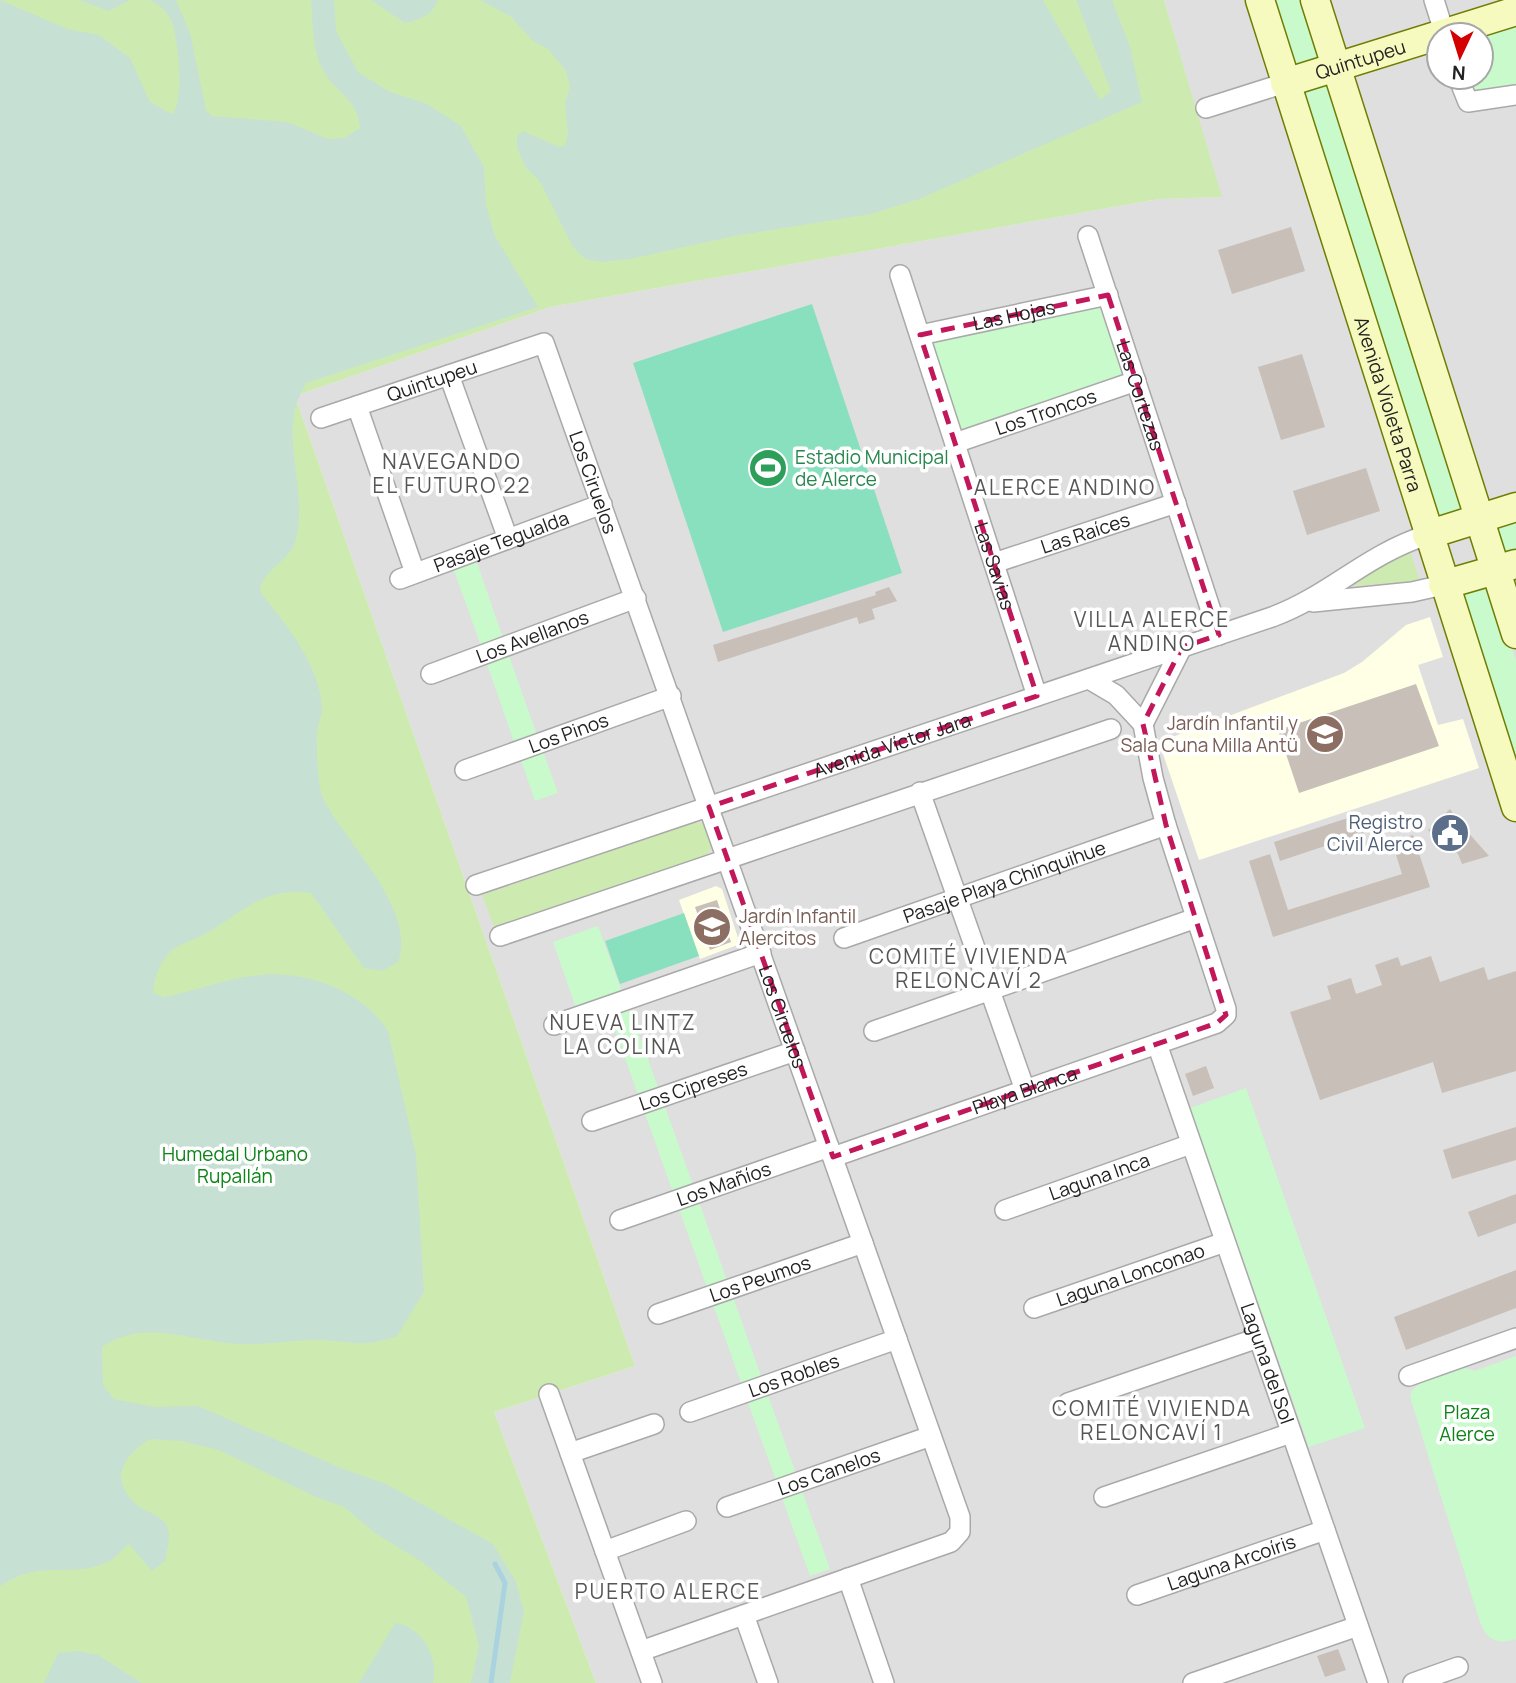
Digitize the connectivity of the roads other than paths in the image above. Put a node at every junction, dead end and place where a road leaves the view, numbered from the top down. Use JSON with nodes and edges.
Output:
{"nodes":[{"id":1,"x":1260,"y":0,"type":"edge"},
{"id":2,"x":1315,"y":0,"type":"edge"},
{"id":3,"x":1434,"y":0,"type":"edge"},
{"id":4,"x":1516,"y":11,"type":"edge"},
{"id":5,"x":1441,"y":21,"type":"edge"},
{"id":6,"x":1485,"y":21,"type":"edge"},
{"id":7,"x":1425,"y":40,"type":"edge"},
{"id":8,"x":1337,"y":66,"type":"junction"},
{"id":9,"x":1285,"y":83,"type":"junction"},
{"id":10,"x":1464,"y":91,"type":"edge"},
{"id":11,"x":1516,"y":95,"type":"edge"},
{"id":12,"x":1206,"y":108,"type":"dead end"},
{"id":13,"x":1088,"y":236,"type":"dead end"},
{"id":14,"x":900,"y":275,"type":"dead end"},
{"id":15,"x":1108,"y":295,"type":"junction"},
{"id":16,"x":920,"y":335,"type":"junction"},
{"id":17,"x":544,"y":343,"type":"joint"},
{"id":18,"x":449,"y":375,"type":"junction"},
{"id":19,"x":1136,"y":381,"type":"junction"},
{"id":20,"x":357,"y":406,"type":"junction"},
{"id":21,"x":321,"y":418,"type":"dead end"},
{"id":22,"x":955,"y":443,"type":"junction"},
{"id":23,"x":1176,"y":503,"type":"junction"},
{"id":24,"x":602,"y":504,"type":"junction"},
{"id":25,"x":1516,"y":507,"type":"edge"},
{"id":26,"x":1479,"y":518,"type":"junction"},
{"id":27,"x":1427,"y":535,"type":"junction"},
{"id":28,"x":508,"y":538,"type":"junction"},
{"id":29,"x":994,"y":563,"type":"junction"},
{"id":30,"x":1506,"y":567,"type":"edge"},
{"id":31,"x":1443,"y":584,"type":"junction"},
{"id":32,"x":636,"y":598,"type":"junction"},
{"id":33,"x":1314,"y":599,"type":"junction"},
{"id":34,"x":1516,"y":634,"type":"edge"},
{"id":35,"x":1219,"y":635,"type":"junction"},
{"id":36,"x":1182,"y":647,"type":"junction"},
{"id":37,"x":431,"y":674,"type":"dead end"},
{"id":38,"x":1089,"y":679,"type":"junction"},
{"id":39,"x":671,"y":696,"type":"junction"},
{"id":40,"x":1037,"y":696,"type":"junction"},
{"id":41,"x":1143,"y":724,"type":"junction"},
{"id":42,"x":1111,"y":729,"type":"dead end"},
{"id":43,"x":465,"y":770,"type":"dead end"},
{"id":44,"x":920,"y":792,"type":"junction"},
{"id":45,"x":709,"y":807,"type":"junction"},
{"id":46,"x":1516,"y":807,"type":"edge"},
{"id":47,"x":1166,"y":825,"type":"junction"},
{"id":48,"x":727,"y":857,"type":"junction"},
{"id":49,"x":476,"y":885,"type":"dead end"},
{"id":50,"x":957,"y":899,"type":"junction"},
{"id":51,"x":1196,"y":918,"type":"junction"},
{"id":52,"x":500,"y":936,"type":"dead end"},
{"id":53,"x":844,"y":939,"type":"dead end"},
{"id":54,"x":761,"y":953,"type":"junction"},
{"id":55,"x":990,"y":991,"type":"junction"},
{"id":56,"x":554,"y":1025,"type":"dead end"},
{"id":57,"x":874,"y":1031,"type":"dead end"},
{"id":58,"x":1157,"y":1044,"type":"junction"},
{"id":59,"x":795,"y":1051,"type":"junction"},
{"id":60,"x":1025,"y":1090,"type":"junction"},
{"id":61,"x":592,"y":1121,"type":"dead end"},
{"id":62,"x":1191,"y":1144,"type":"junction"},
{"id":63,"x":831,"y":1152,"type":"junction"},
{"id":64,"x":1005,"y":1210,"type":"dead end"},
{"id":65,"x":620,"y":1220,"type":"dead end"},
{"id":66,"x":1225,"y":1242,"type":"junction"},
{"id":67,"x":863,"y":1243,"type":"junction"},
{"id":68,"x":1034,"y":1308,"type":"dead end"},
{"id":69,"x":658,"y":1314,"type":"dead end"},
{"id":70,"x":1258,"y":1338,"type":"junction"},
{"id":71,"x":1516,"y":1338,"type":"edge"},
{"id":72,"x":897,"y":1339,"type":"junction"},
{"id":73,"x":1409,"y":1376,"type":"dead end"},
{"id":74,"x":550,"y":1394,"type":"dead end"},
{"id":75,"x":1068,"y":1403,"type":"dead end"},
{"id":76,"x":690,"y":1412,"type":"dead end"},
{"id":77,"x":653,"y":1424,"type":"dead end"},
{"id":78,"x":1291,"y":1433,"type":"junction"},
{"id":79,"x":931,"y":1436,"type":"junction"},
{"id":80,"x":570,"y":1453,"type":"junction"},
{"id":81,"x":1104,"y":1497,"type":"dead end"},
{"id":82,"x":727,"y":1507,"type":"dead end"},
{"id":83,"x":686,"y":1521,"type":"dead end"},
{"id":84,"x":1325,"y":1530,"type":"junction"},
{"id":85,"x":605,"y":1550,"type":"junction"},
{"id":86,"x":848,"y":1578,"type":"junction"},
{"id":87,"x":1137,"y":1595,"type":"dead end"},
{"id":88,"x":744,"y":1615,"type":"junction"},
{"id":89,"x":1358,"y":1626,"type":"junction"},
{"id":90,"x":641,"y":1651,"type":"junction"},
{"id":91,"x":1458,"y":1667,"type":"dead end"},
{"id":92,"x":652,"y":1683,"type":"edge"},
{"id":93,"x":768,"y":1683,"type":"edge"},
{"id":94,"x":884,"y":1683,"type":"edge"},
{"id":95,"x":1193,"y":1683,"type":"edge"},
{"id":96,"x":1378,"y":1683,"type":"edge"},
{"id":97,"x":1413,"y":1683,"type":"edge"}],
"edges":[{"from":1,"to":9,"type":"main road","name":"Avenida Violeta Parra"},
{"from":2,"to":8,"type":"main road"},
{"from":3,"to":5,"type":"street"},
{"from":4,"to":6,"type":"main road","name":"Quintupeu"},
{"from":7,"to":8,"type":"main road","name":"Quintupeu"},
{"from":8,"to":9,"type":"main road","name":"Quintupeu"},
{"from":8,"to":26,"type":"main road"},
{"from":9,"to":12,"type":"street","name":"Quintupeu"},
{"from":9,"to":27,"type":"main road","name":"Avenida Violeta Parra"},
{"from":10,"to":11,"type":"street"},
{"from":13,"to":15,"type":"street","name":"Las Cortezas"},
{"from":14,"to":16,"type":"street","name":"Las Savias"},
{"from":15,"to":16,"type":"street","name":"Las Hojas"},
{"from":15,"to":19,"type":"street","name":"Las Cortezas"},
{"from":16,"to":22,"type":"street","name":"Las Savias"},
{"from":17,"to":18,"type":"street","name":"Quintupeu"},
{"from":17,"to":24,"type":"street","name":"Los Ciruelos"},
{"from":18,"to":20,"type":"street","name":"Quintupeu"},
{"from":18,"to":28,"type":"street"},
{"from":19,"to":22,"type":"street","name":"Los Troncos"},
{"from":19,"to":23,"type":"street","name":"Las Cortezas"},
{"from":20,"to":21,"type":"street","name":"Quintupeu"},
{"from":20,"to":28,"type":"street","name":"Pasaje Tegualda"},
{"from":22,"to":29,"type":"street","name":"Las Savias"},
{"from":23,"to":29,"type":"street","name":"Las Raíces"},
{"from":23,"to":35,"type":"street","name":"Las Cortezas"},
{"from":24,"to":28,"type":"street","name":"Pasaje Tegualda"},
{"from":24,"to":32,"type":"street","name":"Los Ciruelos"},
{"from":25,"to":26,"type":"main road"},
{"from":26,"to":27,"type":"main road"},
{"from":26,"to":30,"type":"main road"},
{"from":27,"to":31,"type":"main road","name":"Avenida Violeta Parra"},
{"from":27,"to":33,"type":"street","name":"Avenida Víctor Jara"},
{"from":29,"to":40,"type":"street","name":"Las Savias"},
{"from":30,"to":31,"type":"main road"},
{"from":30,"to":34,"type":"main road"},
{"from":31,"to":33,"type":"street","name":"Avenida Víctor Jara"},
{"from":31,"to":46,"type":"main road","name":"Avenida Violeta Parra"},
{"from":32,"to":37,"type":"street","name":"Los Avellanos"},
{"from":32,"to":39,"type":"street","name":"Los Ciruelos"},
{"from":33,"to":35,"type":"street","name":"Avenida Víctor Jara"},
{"from":35,"to":36,"type":"street","name":"Avenida Víctor Jara"},
{"from":36,"to":38,"type":"street","name":"Avenida Víctor Jara"},
{"from":36,"to":41,"type":"street"},
{"from":38,"to":40,"type":"street","name":"Avenida Víctor Jara"},
{"from":38,"to":41,"type":"street"},
{"from":39,"to":43,"type":"street","name":"Los Pinos"},
{"from":39,"to":45,"type":"street","name":"Los Ciruelos"},
{"from":40,"to":45,"type":"street","name":"Avenida Víctor Jara"},
{"from":41,"to":47,"type":"street"},
{"from":42,"to":44,"type":"street"},
{"from":44,"to":48,"type":"street"},
{"from":44,"to":50,"type":"street"},
{"from":45,"to":48,"type":"street","name":"Los Ciruelos"},
{"from":45,"to":49,"type":"street","name":"Avenida Víctor Jara"},
{"from":47,"to":50,"type":"street","name":"Pasaje Playa Chinquihue"},
{"from":47,"to":51,"type":"street"},
{"from":48,"to":52,"type":"street"},
{"from":48,"to":54,"type":"street","name":"Los Ciruelos"},
{"from":50,"to":53,"type":"street","name":"Pasaje Playa Chinquihue"},
{"from":50,"to":55,"type":"street"},
{"from":51,"to":55,"type":"street"},
{"from":51,"to":58,"type":"street","name":"Playa Blanca"},
{"from":54,"to":56,"type":"street"},
{"from":54,"to":59,"type":"street","name":"Los Ciruelos"},
{"from":55,"to":57,"type":"street"},
{"from":55,"to":60,"type":"street"},
{"from":58,"to":60,"type":"street","name":"Playa Blanca"},
{"from":58,"to":62,"type":"street","name":"Laguna del Sol"},
{"from":59,"to":61,"type":"street","name":"Los Cipreses"},
{"from":59,"to":63,"type":"street","name":"Los Ciruelos"},
{"from":60,"to":63,"type":"street","name":"Playa Blanca"},
{"from":62,"to":64,"type":"street","name":"Laguna Inca"},
{"from":62,"to":66,"type":"street","name":"Laguna del Sol"},
{"from":63,"to":65,"type":"street","name":"Los Mañíos"},
{"from":63,"to":67,"type":"street","name":"Los Ciruelos"},
{"from":66,"to":68,"type":"street","name":"Laguna Lonconao"},
{"from":66,"to":70,"type":"street","name":"Laguna del Sol"},
{"from":67,"to":69,"type":"street","name":"Los Peumos"},
{"from":67,"to":72,"type":"street","name":"Los Ciruelos"},
{"from":70,"to":75,"type":"street"},
{"from":70,"to":78,"type":"street","name":"Laguna del Sol"},
{"from":71,"to":73,"type":"street"},
{"from":72,"to":76,"type":"street","name":"Los Robles"},
{"from":72,"to":79,"type":"street","name":"Los Ciruelos"},
{"from":74,"to":80,"type":"street"},
{"from":77,"to":80,"type":"street"},
{"from":78,"to":81,"type":"street"},
{"from":78,"to":84,"type":"street","name":"Laguna del Sol"},
{"from":79,"to":82,"type":"street","name":"Los Canelos"},
{"from":79,"to":86,"type":"street","name":"Los Ciruelos"},
{"from":80,"to":85,"type":"street"},
{"from":83,"to":85,"type":"street"},
{"from":84,"to":87,"type":"street","name":"Laguna Arcoíris"},
{"from":84,"to":89,"type":"street","name":"Laguna del Sol"},
{"from":85,"to":90,"type":"street"},
{"from":86,"to":88,"type":"street"},
{"from":86,"to":94,"type":"street"},
{"from":88,"to":90,"type":"street"},
{"from":88,"to":93,"type":"street"},
{"from":89,"to":95,"type":"street"},
{"from":89,"to":96,"type":"street","name":"Laguna del Sol"},
{"from":90,"to":92,"type":"street"},
{"from":91,"to":97,"type":"street"}]}
